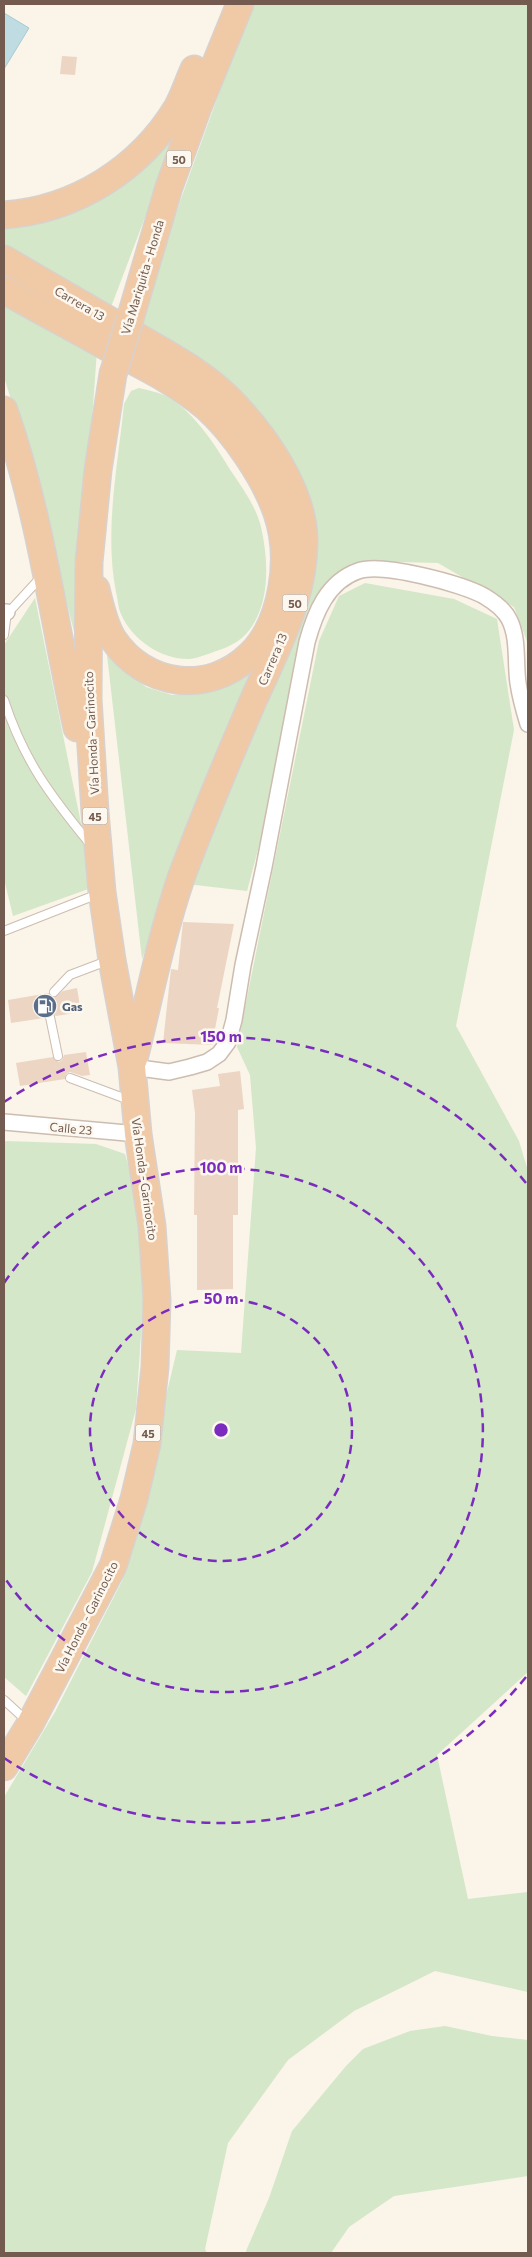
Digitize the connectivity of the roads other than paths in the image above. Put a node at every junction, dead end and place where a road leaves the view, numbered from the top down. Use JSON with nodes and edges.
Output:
{"nodes":[{"id":1,"x":221,"y":4,"type":"edge"},
{"id":2,"x":240,"y":4,"type":"edge"},
{"id":3,"x":4,"y":216,"type":"edge"},
{"id":4,"x":4,"y":259,"type":"edge"},
{"id":5,"x":4,"y":290,"type":"edge"},
{"id":6,"x":4,"y":410,"type":"edge"},
{"id":7,"x":89,"y":562,"type":"junction"},
{"id":8,"x":46,"y":571,"type":"junction"},
{"id":9,"x":5,"y":615,"type":"edge"},
{"id":10,"x":4,"y":635,"type":"edge"},
{"id":11,"x":4,"y":700,"type":"edge"},
{"id":12,"x":528,"y":724,"type":"edge"},
{"id":13,"x":95,"y":812,"type":"junction"},
{"id":14,"x":99,"y":855,"type":"junction"},
{"id":15,"x":102,"y":892,"type":"junction"},
{"id":16,"x":4,"y":931,"type":"edge"},
{"id":17,"x":112,"y":960,"type":"junction"},
{"id":18,"x":54,"y":992,"type":"dead end"},
{"id":19,"x":50,"y":1017,"type":"dead end"},
{"id":20,"x":58,"y":1056,"type":"dead end"},
{"id":21,"x":132,"y":1067,"type":"junction"},
{"id":22,"x":70,"y":1078,"type":"dead end"},
{"id":23,"x":135,"y":1102,"type":"junction"},
{"id":24,"x":4,"y":1118,"type":"edge"},
{"id":25,"x":4,"y":1122,"type":"edge"},
{"id":26,"x":20,"y":1124,"type":"junction"},
{"id":27,"x":138,"y":1134,"type":"junction"},
{"id":28,"x":4,"y":1700,"type":"edge"},
{"id":29,"x":30,"y":1724,"type":"junction"},
{"id":30,"x":4,"y":1768,"type":"edge"}],
"edges":[{"from":1,"to":3,"type":"highway"},
{"from":2,"to":7,"type":"highway","name":"Vía Mariquita - Honda","number":"50","bridge":true},
{"from":4,"to":21,"type":"highway","name":"Carrera 13","number":"50"},
{"from":5,"to":7,"type":"highway","name":"Carrera 13","number":"50"},
{"from":6,"to":8,"type":"highway"},
{"from":7,"to":13,"type":"highway","name":"Vía Honda - Garinocito","number":"45"},
{"from":8,"to":9,"type":"lane"},
{"from":8,"to":13,"type":"highway"},
{"from":9,"to":10,"type":"lane"},
{"from":11,"to":14,"type":"lane"},
{"from":12,"to":21,"type":"street"},
{"from":13,"to":14,"type":"highway","name":"Vía Honda - Garinocito","number":"45"},
{"from":14,"to":15,"type":"highway","name":"Vía Honda - Garinocito","number":"45"},
{"from":15,"to":16,"type":"lane"},
{"from":15,"to":17,"type":"highway","name":"Vía Honda - Garinocito","number":"45"},
{"from":17,"to":18,"type":"lane"},
{"from":17,"to":21,"type":"highway","name":"Vía Honda - Garinocito","number":"45"},
{"from":19,"to":20,"type":"lane"},
{"from":21,"to":23,"type":"highway","name":"Vía Honda - Garinocito","number":"45"},
{"from":22,"to":23,"type":"lane"},
{"from":23,"to":27,"type":"highway","name":"Vía Honda - Garinocito","number":"45"},
{"from":24,"to":26,"type":"lane"},
{"from":25,"to":26,"type":"street","name":"Calle 23"},
{"from":26,"to":27,"type":"street","name":"Calle 23"},
{"from":27,"to":29,"type":"highway","name":"Vía Honda - Garinocito","number":"45"},
{"from":28,"to":29,"type":"lane"},
{"from":29,"to":30,"type":"highway","name":"Vía Honda - Garinocito","number":"45"}]}
